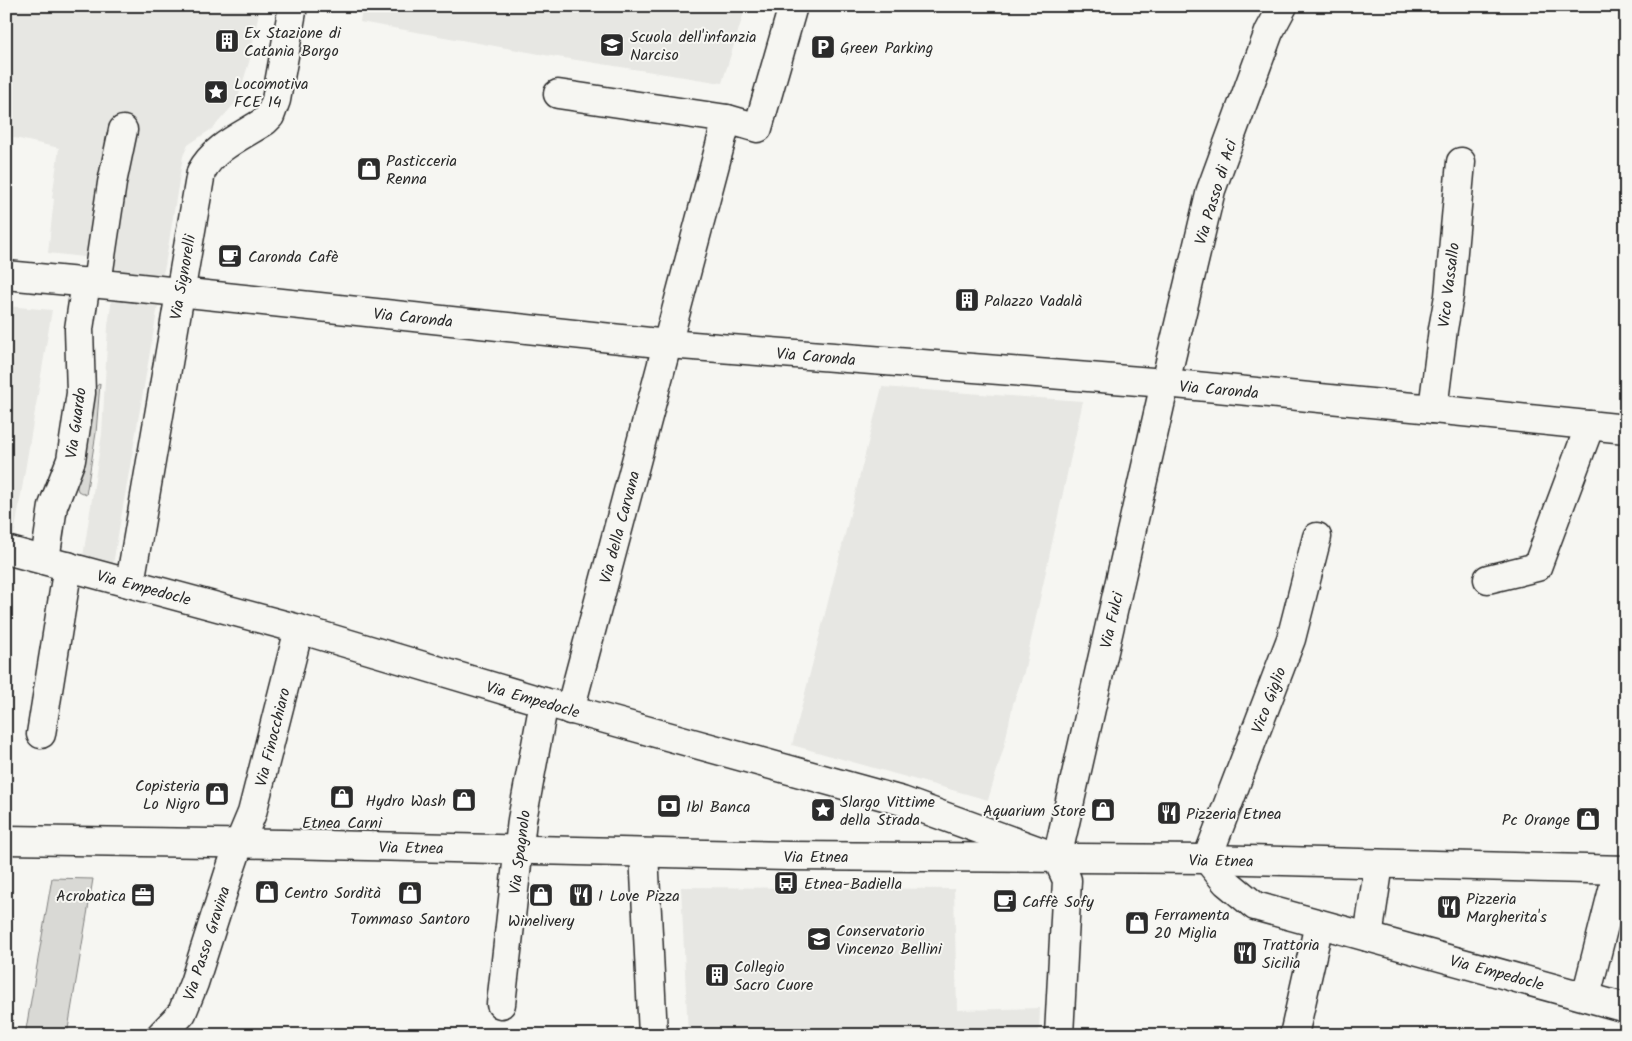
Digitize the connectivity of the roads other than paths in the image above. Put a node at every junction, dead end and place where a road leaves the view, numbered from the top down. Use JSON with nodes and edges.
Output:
{"nodes":[{"id":1,"x":292,"y":6,"type":"edge"},
{"id":2,"x":793,"y":6,"type":"edge"},
{"id":3,"x":1283,"y":6,"type":"edge"},
{"id":4,"x":558,"y":94,"type":"dead end"},
{"id":5,"x":728,"y":119,"type":"junction"},
{"id":6,"x":123,"y":130,"type":"dead end"},
{"id":7,"x":1461,"y":162,"type":"dead end"},
{"id":8,"x":6,"y":275,"type":"edge"},
{"id":9,"x":91,"y":283,"type":"junction"},
{"id":10,"x":179,"y":293,"type":"junction"},
{"id":11,"x":668,"y":344,"type":"junction"},
{"id":12,"x":1165,"y":383,"type":"junction"},
{"id":13,"x":1433,"y":409,"type":"junction"},
{"id":14,"x":1590,"y":425,"type":"junction"},
{"id":15,"x":1626,"y":429,"type":"edge"},
{"id":16,"x":1317,"y":537,"type":"dead end"},
{"id":17,"x":6,"y":550,"type":"edge"},
{"id":18,"x":56,"y":563,"type":"junction"},
{"id":19,"x":1488,"y":580,"type":"dead end"},
{"id":20,"x":130,"y":583,"type":"junction"},
{"id":21,"x":300,"y":629,"type":"junction"},
{"id":22,"x":544,"y":702,"type":"junction"},
{"id":23,"x":570,"y":710,"type":"junction"},
{"id":24,"x":41,"y":734,"type":"dead end"},
{"id":25,"x":6,"y":840,"type":"edge"},
{"id":26,"x":239,"y":844,"type":"junction"},
{"id":27,"x":518,"y":850,"type":"junction"},
{"id":28,"x":644,"y":853,"type":"junction"},
{"id":29,"x":1057,"y":858,"type":"junction"},
{"id":30,"x":1206,"y":859,"type":"junction"},
{"id":31,"x":1379,"y":864,"type":"junction"},
{"id":32,"x":1622,"y":870,"type":"edge"},
{"id":33,"x":1320,"y":924,"type":"junction"},
{"id":34,"x":1368,"y":938,"type":"junction"},
{"id":35,"x":1586,"y":996,"type":"junction"},
{"id":36,"x":501,"y":1004,"type":"dead end"},
{"id":37,"x":1626,"y":1008,"type":"edge"},
{"id":38,"x":161,"y":1035,"type":"edge"},
{"id":39,"x":653,"y":1035,"type":"edge"},
{"id":40,"x":1059,"y":1035,"type":"edge"},
{"id":41,"x":1294,"y":1035,"type":"edge"}],
"edges":[{"from":1,"to":10,"type":"street","name":"Via Signorelli"},
{"from":2,"to":5,"type":"street"},
{"from":3,"to":12,"type":"street","name":"Via Passo di Aci"},
{"from":4,"to":5,"type":"street"},
{"from":5,"to":11,"type":"street","name":"Via della Carvana"},
{"from":6,"to":9,"type":"street","name":"Via Guardo"},
{"from":7,"to":13,"type":"street","name":"Vico Vassallo"},
{"from":8,"to":9,"type":"street","name":"Via Caronda"},
{"from":9,"to":10,"type":"street","name":"Via Caronda"},
{"from":9,"to":18,"type":"street","name":"Via Guardo"},
{"from":10,"to":11,"type":"street","name":"Via Caronda"},
{"from":10,"to":20,"type":"street","name":"Via Signorelli"},
{"from":11,"to":12,"type":"street","name":"Via Caronda"},
{"from":11,"to":23,"type":"street","name":"Via della Carvana"},
{"from":12,"to":13,"type":"street","name":"Via Caronda"},
{"from":12,"to":29,"type":"street","name":"Via Fulci"},
{"from":13,"to":14,"type":"street","name":"Via Caronda"},
{"from":14,"to":15,"type":"street","name":"Via Caronda"},
{"from":14,"to":19,"type":"street"},
{"from":16,"to":30,"type":"street","name":"Vico Giglio"},
{"from":17,"to":18,"type":"street","name":"Via Empedocle"},
{"from":18,"to":20,"type":"street","name":"Via Empedocle"},
{"from":18,"to":24,"type":"street","name":"Via Guardo"},
{"from":20,"to":21,"type":"street","name":"Via Empedocle"},
{"from":21,"to":22,"type":"street","name":"Via Empedocle"},
{"from":21,"to":26,"type":"street","name":"Via Finocchiaro"},
{"from":22,"to":23,"type":"street","name":"Via Empedocle"},
{"from":22,"to":27,"type":"street","name":"Via Spagnolo"},
{"from":23,"to":29,"type":"street","name":"Via Empedocle"},
{"from":25,"to":26,"type":"street","name":"Via Etnea"},
{"from":26,"to":27,"type":"street","name":"Via Etnea"},
{"from":26,"to":38,"type":"street","name":"Via Passo Gravina"},
{"from":27,"to":28,"type":"street","name":"Via Etnea"},
{"from":27,"to":36,"type":"street","name":"Via Spagnolo"},
{"from":28,"to":29,"type":"street","name":"Via Etnea"},
{"from":28,"to":39,"type":"street"},
{"from":29,"to":30,"type":"street","name":"Via Etnea"},
{"from":29,"to":40,"type":"street"},
{"from":30,"to":31,"type":"street","name":"Via Etnea"},
{"from":30,"to":33,"type":"street","name":"Via Empedocle"},
{"from":31,"to":32,"type":"street","name":"Via Etnea"},
{"from":31,"to":34,"type":"street"},
{"from":32,"to":35,"type":"street"},
{"from":33,"to":34,"type":"street","name":"Via Empedocle"},
{"from":33,"to":41,"type":"street"},
{"from":34,"to":35,"type":"street","name":"Via Empedocle"},
{"from":35,"to":37,"type":"street","name":"Via Empedocle"}]}
